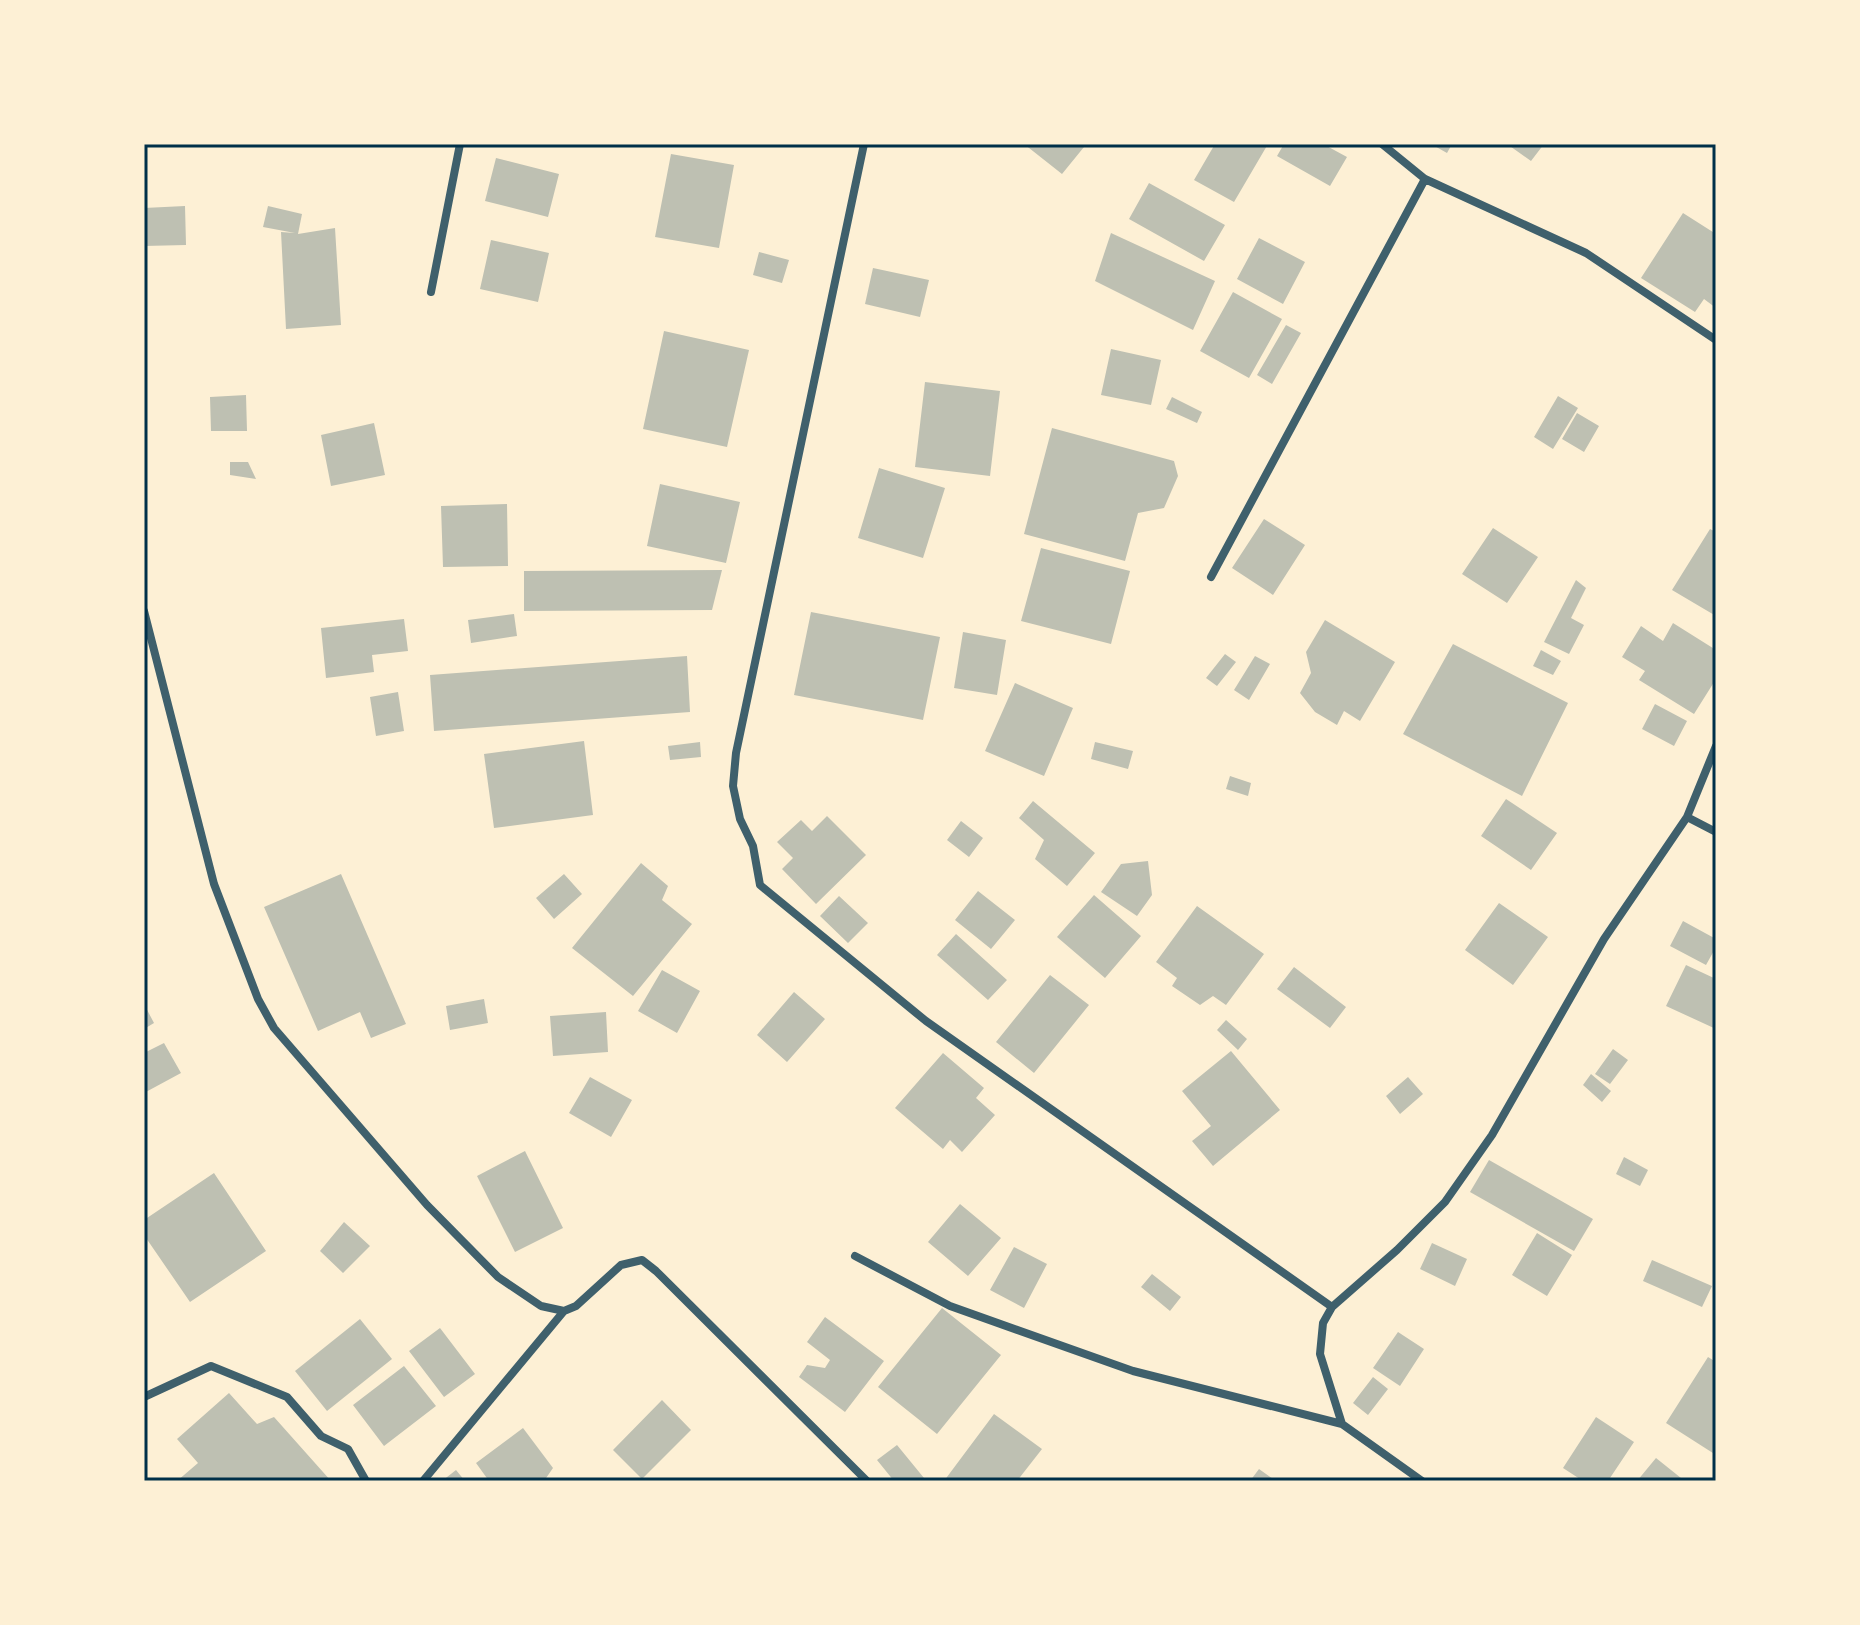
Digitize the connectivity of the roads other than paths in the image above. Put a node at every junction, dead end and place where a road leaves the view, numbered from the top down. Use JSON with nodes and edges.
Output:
{"nodes":[{"id":1,"x":460,"y":144,"type":"edge"},
{"id":2,"x":864,"y":144,"type":"edge"},
{"id":3,"x":1382,"y":144,"type":"edge"},
{"id":4,"x":1425,"y":179,"type":"junction"},
{"id":5,"x":431,"y":292,"type":"dead end"},
{"id":6,"x":1716,"y":340,"type":"edge"},
{"id":7,"x":1211,"y":577,"type":"dead end"},
{"id":8,"x":144,"y":611,"type":"edge"},
{"id":9,"x":147,"y":634,"type":"edge"},
{"id":10,"x":1716,"y":746,"type":"edge"},
{"id":11,"x":1687,"y":817,"type":"junction"},
{"id":12,"x":1716,"y":832,"type":"edge"},
{"id":13,"x":855,"y":1256,"type":"dead end"},
{"id":14,"x":1332,"y":1307,"type":"junction"},
{"id":15,"x":564,"y":1311,"type":"junction"},
{"id":16,"x":144,"y":1397,"type":"edge"},
{"id":17,"x":1342,"y":1424,"type":"junction"},
{"id":18,"x":366,"y":1481,"type":"edge"},
{"id":19,"x":423,"y":1481,"type":"edge"},
{"id":20,"x":867,"y":1481,"type":"edge"},
{"id":21,"x":1422,"y":1481,"type":"edge"}],
"edges":[{"from":1,"to":5,"type":"street"},
{"from":2,"to":14,"type":"street"},
{"from":3,"to":4,"type":"street"},
{"from":4,"to":6,"type":"street"},
{"from":4,"to":7,"type":"street"},
{"from":8,"to":9,"type":"street"},
{"from":9,"to":15,"type":"street"},
{"from":10,"to":11,"type":"street"},
{"from":11,"to":12,"type":"street"},
{"from":11,"to":14,"type":"street"},
{"from":13,"to":17,"type":"street"},
{"from":14,"to":17,"type":"street"},
{"from":15,"to":19,"type":"street"},
{"from":15,"to":20,"type":"street"},
{"from":16,"to":18,"type":"street"},
{"from":17,"to":21,"type":"street"}]}
